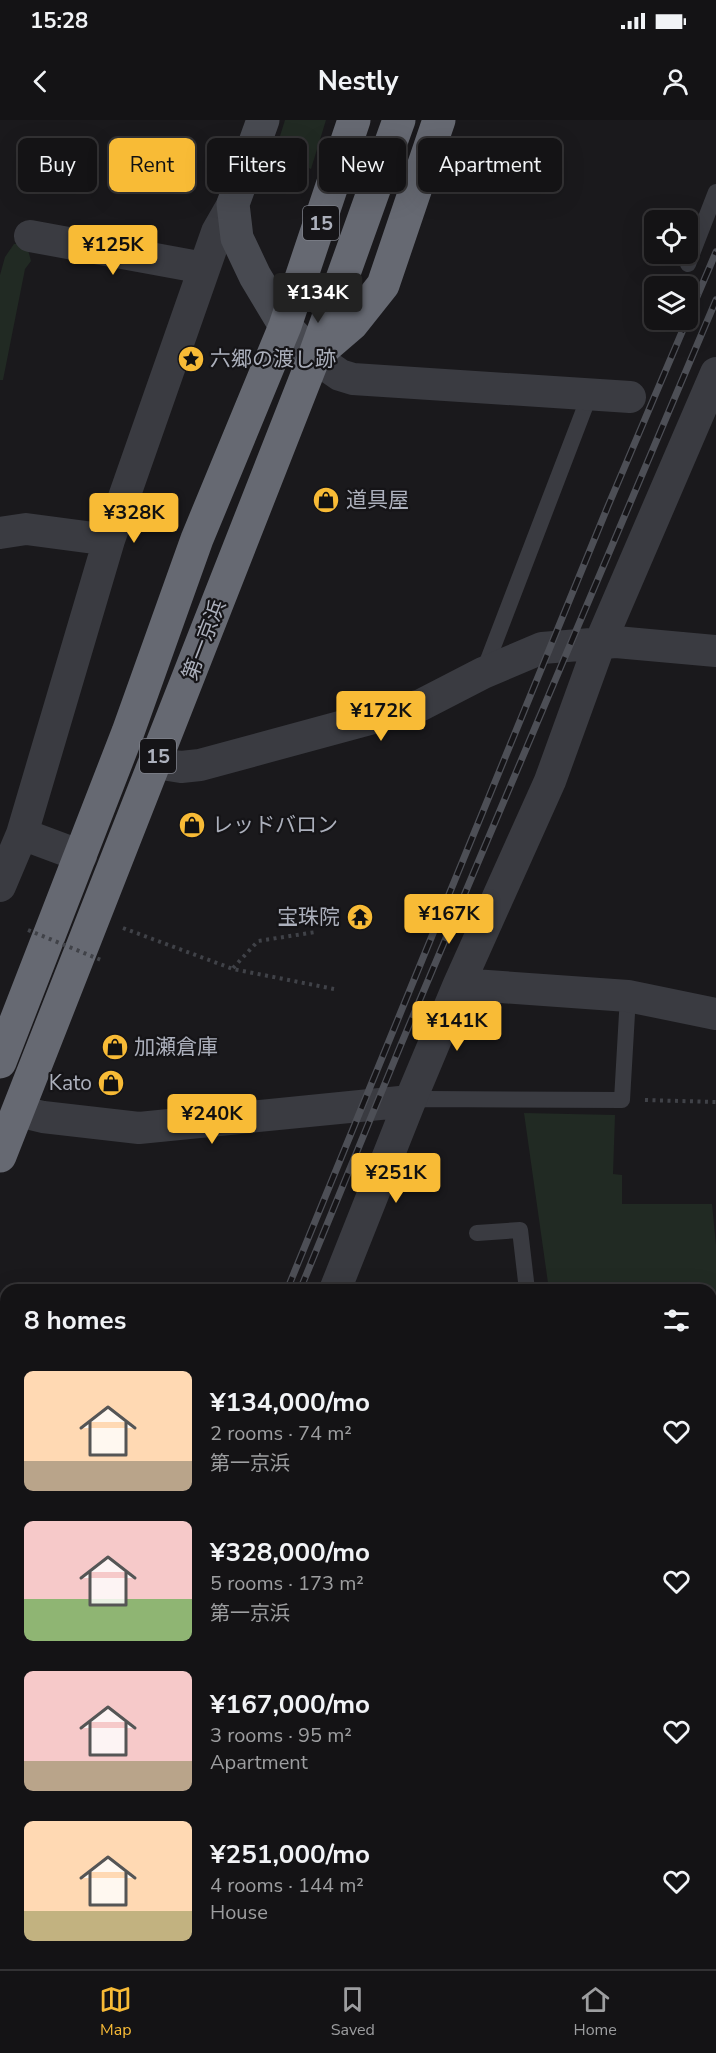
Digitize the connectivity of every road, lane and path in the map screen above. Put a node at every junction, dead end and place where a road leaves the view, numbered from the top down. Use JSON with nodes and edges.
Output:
{"nodes":[{"id":1,"x":263,"y":120,"type":"edge"},
{"id":2,"x":354,"y":120,"type":"edge"},
{"id":3,"x":399,"y":120,"type":"edge"},
{"id":4,"x":439,"y":120,"type":"edge"},
{"id":5,"x":716,"y":192,"type":"edge"},
{"id":6,"x":233,"y":204,"type":"junction"},
{"id":7,"x":30,"y":236,"type":"dead end"},
{"id":8,"x":698,"y":238,"type":"edge"},
{"id":9,"x":204,"y":268,"type":"junction"},
{"id":10,"x":285,"y":326,"type":"junction"},
{"id":11,"x":314,"y":357,"type":"junction"},
{"id":12,"x":716,"y":373,"type":"edge"},
{"id":13,"x":590,"y":394,"type":"junction"},
{"id":14,"x":630,"y":398,"type":"dead end"},
{"id":15,"x":0,"y":532,"type":"edge"},
{"id":16,"x":109,"y":540,"type":"junction"},
{"id":17,"x":600,"y":643,"type":"junction"},
{"id":18,"x":716,"y":651,"type":"edge"},
{"id":19,"x":483,"y":673,"type":"junction"},
{"id":20,"x":156,"y":763,"type":"junction"},
{"id":21,"x":17,"y":820,"type":"edge"},
{"id":22,"x":81,"y":856,"type":"junction"},
{"id":23,"x":0,"y":886,"type":"edge"},
{"id":24,"x":120,"y":926,"type":"dead end"},
{"id":25,"x":28,"y":930,"type":"dead end"},
{"id":26,"x":316,"y":932,"type":"dead end"},
{"id":27,"x":101,"y":960,"type":"dead end"},
{"id":28,"x":233,"y":969,"type":"junction"},
{"id":29,"x":459,"y":984,"type":"junction"},
{"id":30,"x":334,"y":989,"type":"dead end"},
{"id":31,"x":628,"y":996,"type":"junction"},
{"id":32,"x":716,"y":1014,"type":"edge"},
{"id":33,"x":0,"y":1062,"type":"edge"},
{"id":34,"x":622,"y":1100,"type":"junction"},
{"id":35,"x":410,"y":1101,"type":"junction"},
{"id":36,"x":716,"y":1102,"type":"edge"},
{"id":37,"x":18,"y":1111,"type":"junction"},
{"id":38,"x":0,"y":1156,"type":"edge"},
{"id":39,"x":477,"y":1233,"type":"dead end"},
{"id":40,"x":337,"y":1284,"type":"edge"},
{"id":41,"x":526,"y":1284,"type":"edge"}],
"edges":[{"from":1,"to":6,"type":"street"},
{"from":2,"to":10,"type":"highway","name":"第一京浜","number":"15"},
{"from":3,"to":11,"type":"highway","name":"第一京浜","number":"15"},
{"from":4,"to":11,"type":"highway"},
{"from":5,"to":8,"type":"lane"},
{"from":6,"to":9,"type":"street"},
{"from":6,"to":10,"type":"street"},
{"from":7,"to":9,"type":"street"},
{"from":9,"to":16,"type":"street"},
{"from":10,"to":11,"type":"street"},
{"from":10,"to":22,"type":"highway","name":"第一京浜","number":"15"},
{"from":11,"to":13,"type":"street"},
{"from":11,"to":20,"type":"highway","name":"第一京浜","number":"15"},
{"from":12,"to":17,"type":"street"},
{"from":13,"to":14,"type":"street"},
{"from":13,"to":19,"type":"lane"},
{"from":15,"to":16,"type":"street"},
{"from":16,"to":21,"type":"street"},
{"from":17,"to":18,"type":"street"},
{"from":17,"to":19,"type":"street"},
{"from":17,"to":29,"type":"street"},
{"from":19,"to":20,"type":"street"},
{"from":20,"to":37,"type":"highway","name":"第一京浜","number":"15"},
{"from":21,"to":22,"type":"street"},
{"from":21,"to":23,"type":"street"},
{"from":22,"to":33,"type":"highway","name":"第一京浜","number":"15"},
{"from":24,"to":28,"type":"path"},
{"from":25,"to":27,"type":"path","bridge":true},
{"from":26,"to":28,"type":"path"},
{"from":28,"to":30,"type":"path"},
{"from":29,"to":31,"type":"street"},
{"from":29,"to":35,"type":"street"},
{"from":31,"to":32,"type":"street"},
{"from":31,"to":34,"type":"lane"},
{"from":34,"to":35,"type":"lane"},
{"from":34,"to":36,"type":"path"},
{"from":35,"to":37,"type":"street"},
{"from":35,"to":40,"type":"street"},
{"from":37,"to":38,"type":"highway","name":"第一京浜","number":"15"},
{"from":39,"to":41,"type":"lane"}]}
